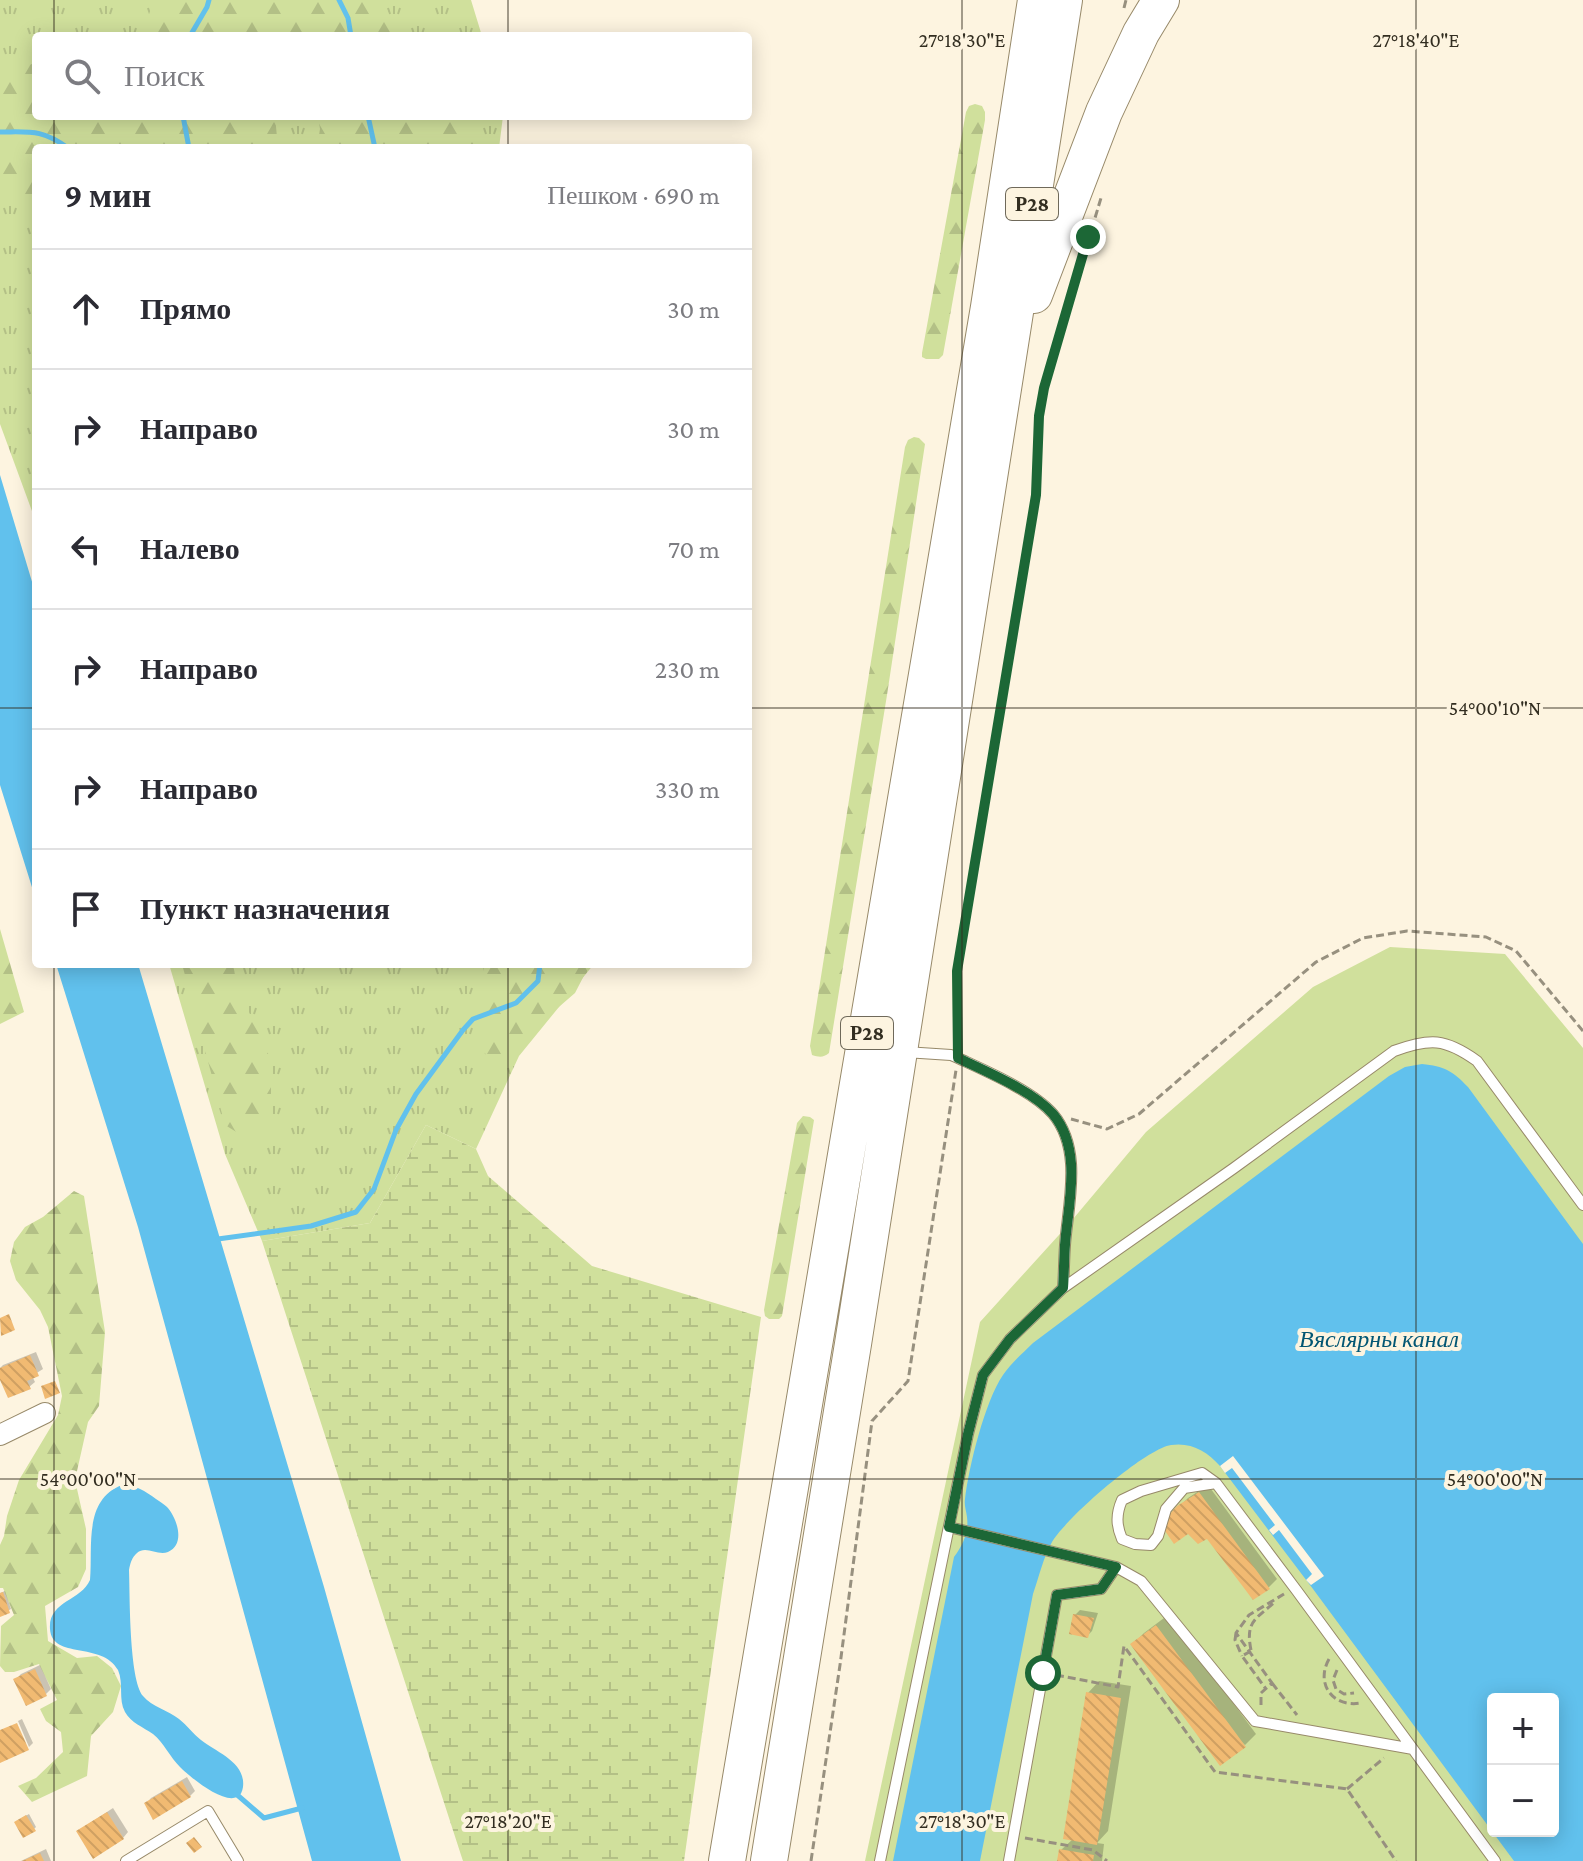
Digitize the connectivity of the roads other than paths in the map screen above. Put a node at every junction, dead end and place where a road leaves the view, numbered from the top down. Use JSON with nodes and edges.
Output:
{"nodes":[{"id":1,"x":1036,"y":0,"type":"edge"},
{"id":2,"x":1064,"y":0,"type":"edge"},
{"id":3,"x":1161,"y":0,"type":"edge"},
{"id":4,"x":1002,"y":408,"type":"junction"},
{"id":5,"x":899,"y":1051,"type":"junction"},
{"id":6,"x":1583,"y":1205,"type":"edge"},
{"id":7,"x":1063,"y":1288,"type":"junction"},
{"id":8,"x":45,"y":1413,"type":"dead end"},
{"id":9,"x":0,"y":1435,"type":"edge"},
{"id":10,"x":1216,"y":1483,"type":"junction"},
{"id":11,"x":951,"y":1528,"type":"junction"},
{"id":12,"x":1116,"y":1567,"type":"junction"},
{"id":13,"x":1413,"y":1749,"type":"junction"},
{"id":14,"x":126,"y":1861,"type":"edge"},
{"id":15,"x":238,"y":1861,"type":"edge"},
{"id":16,"x":727,"y":1861,"type":"edge"},
{"id":17,"x":769,"y":1861,"type":"edge"},
{"id":18,"x":880,"y":1861,"type":"edge"},
{"id":19,"x":1009,"y":1861,"type":"edge"},
{"id":20,"x":1495,"y":1861,"type":"edge"}],
"edges":[{"from":1,"to":16,"type":"highway","number":"Р28"},
{"from":2,"to":4,"type":"highway","number":"Р28"},
{"from":3,"to":4,"type":"highway"},
{"from":4,"to":5,"type":"highway","number":"Р28"},
{"from":5,"to":7,"type":"lane"},
{"from":5,"to":17,"type":"highway","number":"Р28"},
{"from":6,"to":7,"type":"lane"},
{"from":7,"to":11,"type":"lane"},
{"from":8,"to":9,"type":"street"},
{"from":10,"to":10,"type":"lane"},
{"from":10,"to":13,"type":"lane"},
{"from":11,"to":12,"type":"lane"},
{"from":11,"to":18,"type":"lane"},
{"from":12,"to":13,"type":"lane"},
{"from":12,"to":19,"type":"lane"},
{"from":13,"to":20,"type":"lane"},
{"from":14,"to":15,"type":"lane"}]}
